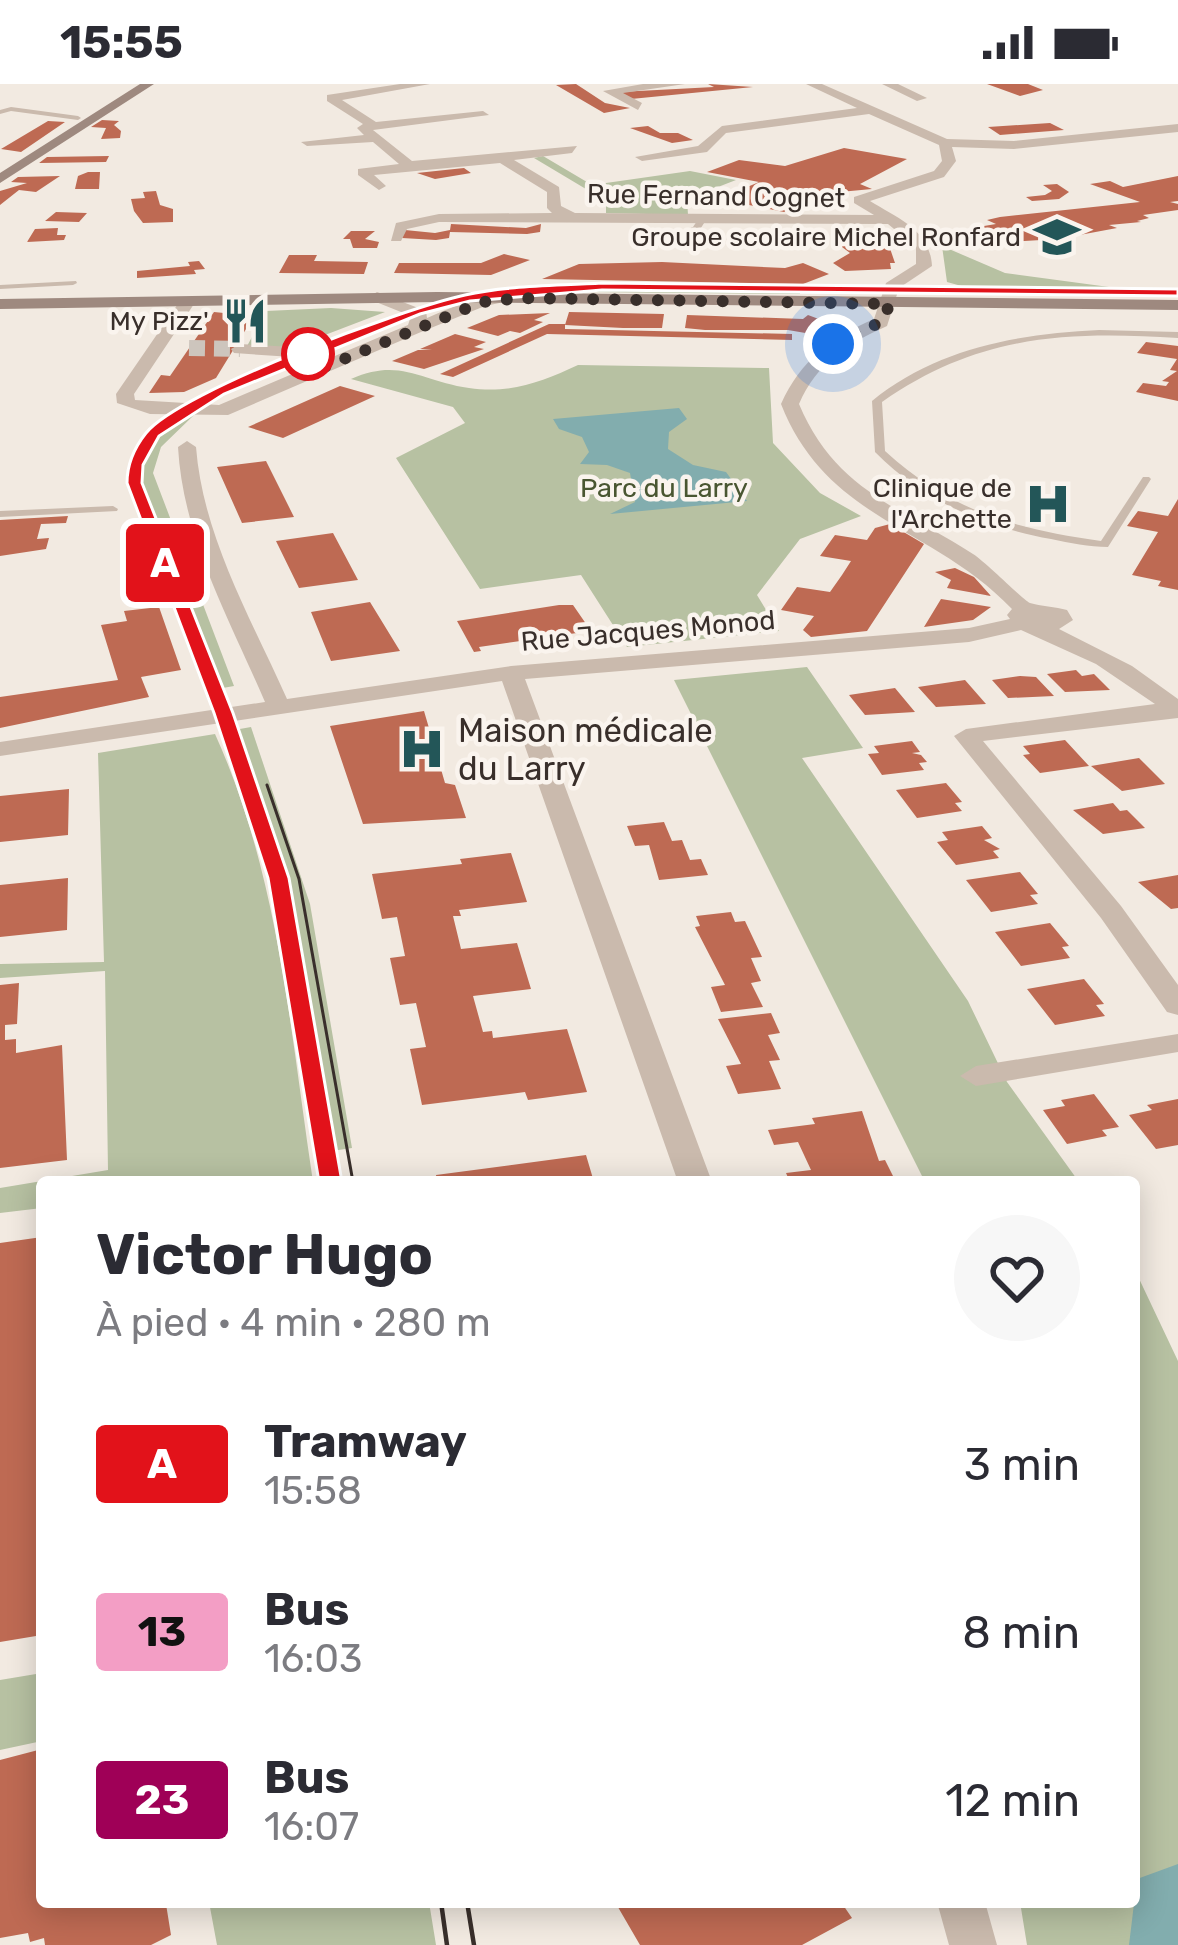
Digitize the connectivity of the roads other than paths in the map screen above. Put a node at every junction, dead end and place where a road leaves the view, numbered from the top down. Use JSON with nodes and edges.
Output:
{"nodes":[{"id":1,"x":148,"y":84,"type":"edge"},
{"id":2,"x":424,"y":84,"type":"edge"},
{"id":3,"x":680,"y":84,"type":"edge"},
{"id":4,"x":852,"y":84,"type":"edge"},
{"id":5,"x":888,"y":84,"type":"edge"},
{"id":6,"x":1040,"y":84,"type":"edge"},
{"id":7,"x":396,"y":86,"type":"edge"},
{"id":8,"x":632,"y":86,"type":"edge"},
{"id":9,"x":816,"y":86,"type":"edge"},
{"id":10,"x":604,"y":87,"type":"edge"},
{"id":11,"x":1057,"y":90,"type":"dead end"},
{"id":12,"x":920,"y":98,"type":"dead end"},
{"id":13,"x":638,"y":106,"type":"dead end"},
{"id":14,"x":0,"y":110,"type":"edge"},
{"id":15,"x":872,"y":110,"type":"junction"},
{"id":16,"x":483,"y":115,"type":"dead end"},
{"id":17,"x":78,"y":118,"type":"dead end"},
{"id":18,"x":1178,"y":128,"type":"edge"},
{"id":19,"x":375,"y":132,"type":"junction"},
{"id":20,"x":307,"y":142,"type":"dead end"},
{"id":21,"x":944,"y":143,"type":"junction"},
{"id":22,"x":572,"y":148,"type":"dead end"},
{"id":23,"x":642,"y":157,"type":"dead end"},
{"id":24,"x":496,"y":158,"type":"junction"},
{"id":25,"x":417,"y":166,"type":"junction"},
{"id":26,"x":0,"y":179,"type":"edge"},
{"id":27,"x":379,"y":187,"type":"dead end"},
{"id":28,"x":572,"y":217,"type":"junction"},
{"id":29,"x":702,"y":220,"type":"junction"},
{"id":30,"x":891,"y":220,"type":"junction"},
{"id":31,"x":396,"y":238,"type":"dead end"},
{"id":32,"x":658,"y":245,"type":"dead end"},
{"id":33,"x":74,"y":283,"type":"dead end"},
{"id":34,"x":0,"y":287,"type":"edge"},
{"id":35,"x":377,"y":297,"type":"junction"},
{"id":36,"x":520,"y":298,"type":"junction"},
{"id":37,"x":188,"y":301,"type":"junction"},
{"id":38,"x":0,"y":304,"type":"edge"},
{"id":39,"x":890,"y":304,"type":"junction"},
{"id":40,"x":1178,"y":305,"type":"edge"},
{"id":41,"x":415,"y":328,"type":"junction"},
{"id":42,"x":1178,"y":335,"type":"edge"},
{"id":43,"x":166,"y":347,"type":"dead end"},
{"id":44,"x":189,"y":348,"type":"tunnel mouth"},
{"id":45,"x":240,"y":350,"type":"tunnel mouth"},
{"id":46,"x":292,"y":352,"type":"dead end"},
{"id":47,"x":187,"y":447,"type":"dead end"},
{"id":48,"x":1146,"y":478,"type":"dead end"},
{"id":49,"x":113,"y":509,"type":"dead end"},
{"id":50,"x":0,"y":514,"type":"edge"},
{"id":51,"x":1031,"y":620,"type":"junction"},
{"id":52,"x":512,"y":673,"type":"junction"},
{"id":53,"x":278,"y":705,"type":"junction"},
{"id":54,"x":1177,"y":709,"type":"edge"},
{"id":55,"x":0,"y":749,"type":"edge"},
{"id":56,"x":1178,"y":1006,"type":"edge"},
{"id":57,"x":1178,"y":1042,"type":"edge"},
{"id":58,"x":976,"y":1076,"type":"dead end"},
{"id":59,"x":693,"y":1176,"type":"edge"},
{"id":60,"x":963,"y":1908,"type":"edge"},
{"id":61,"x":973,"y":1945,"type":"edge"}],
"edges":[{"from":1,"to":26,"type":"main road"},
{"from":2,"to":7,"type":"street"},
{"from":3,"to":8,"type":"street"},
{"from":4,"to":9,"type":"street"},
{"from":5,"to":12,"type":"street"},
{"from":6,"to":11,"type":"street"},
{"from":7,"to":19,"type":"street"},
{"from":8,"to":10,"type":"street"},
{"from":9,"to":15,"type":"street"},
{"from":10,"to":13,"type":"street"},
{"from":14,"to":17,"type":"lane"},
{"from":15,"to":21,"type":"street"},
{"from":15,"to":23,"type":"street"},
{"from":16,"to":19,"type":"street"},
{"from":18,"to":21,"type":"street"},
{"from":19,"to":20,"type":"street"},
{"from":19,"to":25,"type":"street"},
{"from":21,"to":30,"type":"street"},
{"from":22,"to":24,"type":"street"},
{"from":24,"to":25,"type":"street"},
{"from":24,"to":28,"type":"street","name":"Rue Fernand Cognet"},
{"from":25,"to":27,"type":"street"},
{"from":28,"to":29,"type":"street","name":"Rue Fernand Cognet"},
{"from":28,"to":31,"type":"street"},
{"from":29,"to":30,"type":"street","name":"Rue Fernand Cognet"},
{"from":29,"to":32,"type":"lane"},
{"from":30,"to":39,"type":"street"},
{"from":33,"to":34,"type":"lane"},
{"from":35,"to":36,"type":"main road"},
{"from":35,"to":37,"type":"main road"},
{"from":35,"to":41,"type":"street"},
{"from":36,"to":39,"type":"main road"},
{"from":36,"to":41,"type":"street"},
{"from":37,"to":38,"type":"main road"},
{"from":37,"to":41,"type":"street"},
{"from":39,"to":40,"type":"main road"},
{"from":39,"to":51,"type":"street"},
{"from":42,"to":48,"type":"lane"},
{"from":43,"to":44,"type":"street"},
{"from":45,"to":46,"type":"street"},
{"from":47,"to":53,"type":"street"},
{"from":49,"to":50,"type":"lane"},
{"from":51,"to":52,"type":"street","name":"Rue Jacques Monod"},
{"from":51,"to":54,"type":"street"},
{"from":52,"to":53,"type":"street","name":"Rue Jacques Monod"},
{"from":52,"to":59,"type":"street"},
{"from":53,"to":55,"type":"street","name":"Rue Jacques Monod"},
{"from":54,"to":56,"type":"street"},
{"from":57,"to":58,"type":"street"},
{"from":60,"to":61,"type":"street"}]}
